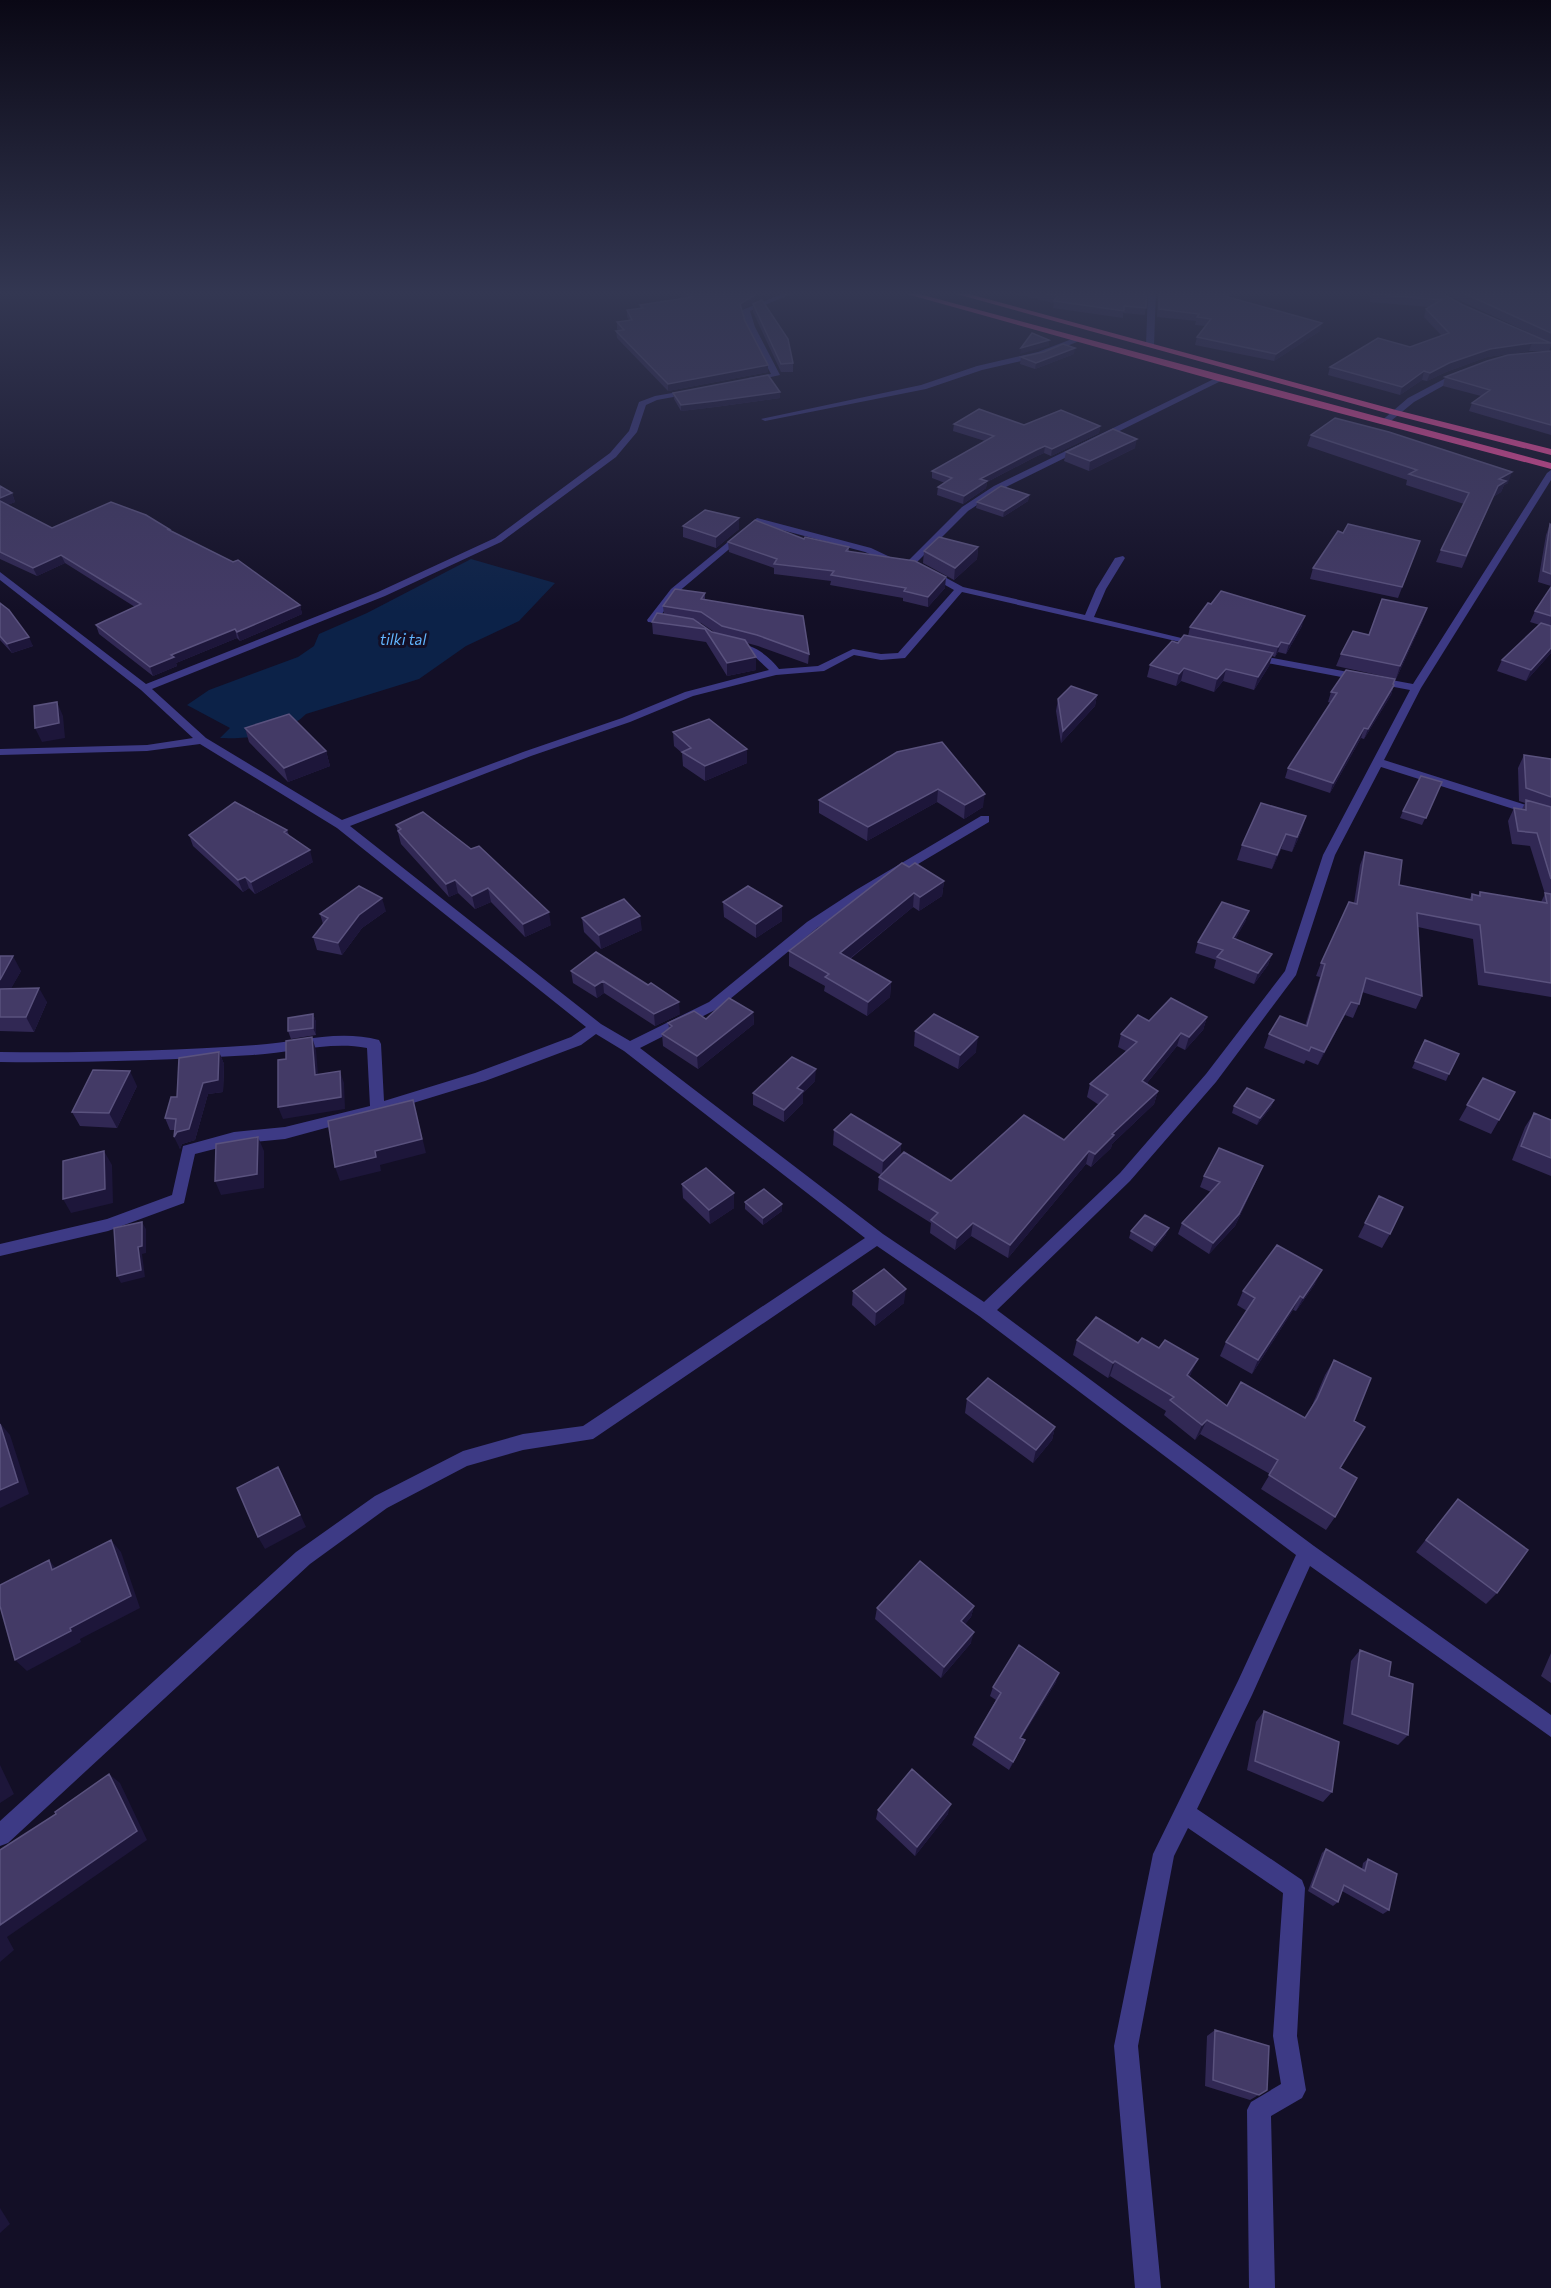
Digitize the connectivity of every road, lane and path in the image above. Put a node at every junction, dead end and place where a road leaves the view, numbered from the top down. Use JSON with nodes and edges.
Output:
{"nodes":[{"id":1,"x":656,"y":398,"type":"edge"},
{"id":2,"x":870,"y":398,"type":"edge"},
{"id":3,"x":1182,"y":398,"type":"edge"},
{"id":4,"x":1290,"y":398,"type":"edge"},
{"id":5,"x":1341,"y":398,"type":"edge"},
{"id":6,"x":1415,"y":398,"type":"edge"},
{"id":7,"x":1393,"y":412,"type":"junction"},
{"id":8,"x":765,"y":419,"type":"dead end"},
{"id":9,"x":1383,"y":423,"type":"junction"},
{"id":10,"x":1551,"y":452,"type":"edge"},
{"id":11,"x":1551,"y":466,"type":"edge"},
{"id":12,"x":1551,"y":473,"type":"edge"},
{"id":13,"x":1120,"y":558,"type":"dead end"},
{"id":14,"x":911,"y":563,"type":"junction"},
{"id":15,"x":0,"y":575,"type":"edge"},
{"id":16,"x":960,"y":589,"type":"junction"},
{"id":17,"x":1088,"y":620,"type":"junction"},
{"id":18,"x":686,"y":625,"type":"edge"},
{"id":19,"x":717,"y":641,"type":"edge"},
{"id":20,"x":1213,"y":649,"type":"edge"},
{"id":21,"x":1245,"y":656,"type":"edge"},
{"id":22,"x":776,"y":672,"type":"junction"},
{"id":23,"x":145,"y":688,"type":"junction"},
{"id":24,"x":1416,"y":688,"type":"junction"},
{"id":25,"x":202,"y":740,"type":"junction"},
{"id":26,"x":0,"y":752,"type":"edge"},
{"id":27,"x":1377,"y":762,"type":"junction"},
{"id":28,"x":1551,"y":817,"type":"edge"},
{"id":29,"x":985,"y":819,"type":"dead end"},
{"id":30,"x":341,"y":825,"type":"junction"},
{"id":31,"x":596,"y":1027,"type":"junction"},
{"id":32,"x":629,"y":1047,"type":"junction"},
{"id":33,"x":0,"y":1057,"type":"edge"},
{"id":34,"x":377,"y":1109,"type":"junction"},
{"id":35,"x":877,"y":1238,"type":"junction"},
{"id":36,"x":0,"y":1250,"type":"edge"},
{"id":37,"x":985,"y":1311,"type":"junction"},
{"id":38,"x":1307,"y":1552,"type":"junction"},
{"id":39,"x":1551,"y":1727,"type":"edge"},
{"id":40,"x":1184,"y":1813,"type":"junction"},
{"id":41,"x":0,"y":1835,"type":"edge"},
{"id":42,"x":1148,"y":2288,"type":"edge"},
{"id":43,"x":1262,"y":2288,"type":"edge"}],
"edges":[{"from":1,"to":23,"type":"street"},
{"from":2,"to":8,"type":"street"},
{"from":3,"to":14,"type":"street"},
{"from":4,"to":9,"type":"highway"},
{"from":5,"to":7,"type":"highway"},
{"from":6,"to":7,"type":"street"},
{"from":7,"to":9,"type":"street"},
{"from":7,"to":10,"type":"highway"},
{"from":9,"to":11,"type":"highway"},
{"from":12,"to":24,"type":"street"},
{"from":13,"to":17,"type":"street"},
{"from":14,"to":16,"type":"street"},
{"from":14,"to":18,"type":"street"},
{"from":15,"to":23,"type":"street"},
{"from":16,"to":17,"type":"street"},
{"from":16,"to":22,"type":"street"},
{"from":17,"to":20,"type":"street"},
{"from":19,"to":22,"type":"street"},
{"from":21,"to":24,"type":"street"},
{"from":22,"to":30,"type":"street"},
{"from":23,"to":25,"type":"street"},
{"from":24,"to":27,"type":"street"},
{"from":25,"to":26,"type":"street"},
{"from":25,"to":30,"type":"street"},
{"from":27,"to":28,"type":"street"},
{"from":27,"to":37,"type":"street"},
{"from":29,"to":32,"type":"street"},
{"from":30,"to":31,"type":"street"},
{"from":31,"to":32,"type":"street"},
{"from":31,"to":34,"type":"street"},
{"from":32,"to":35,"type":"street"},
{"from":33,"to":34,"type":"street"},
{"from":34,"to":36,"type":"street"},
{"from":35,"to":37,"type":"street"},
{"from":35,"to":41,"type":"street"},
{"from":37,"to":38,"type":"street"},
{"from":38,"to":39,"type":"street"},
{"from":38,"to":40,"type":"street"},
{"from":40,"to":42,"type":"street"},
{"from":40,"to":43,"type":"street"}]}
